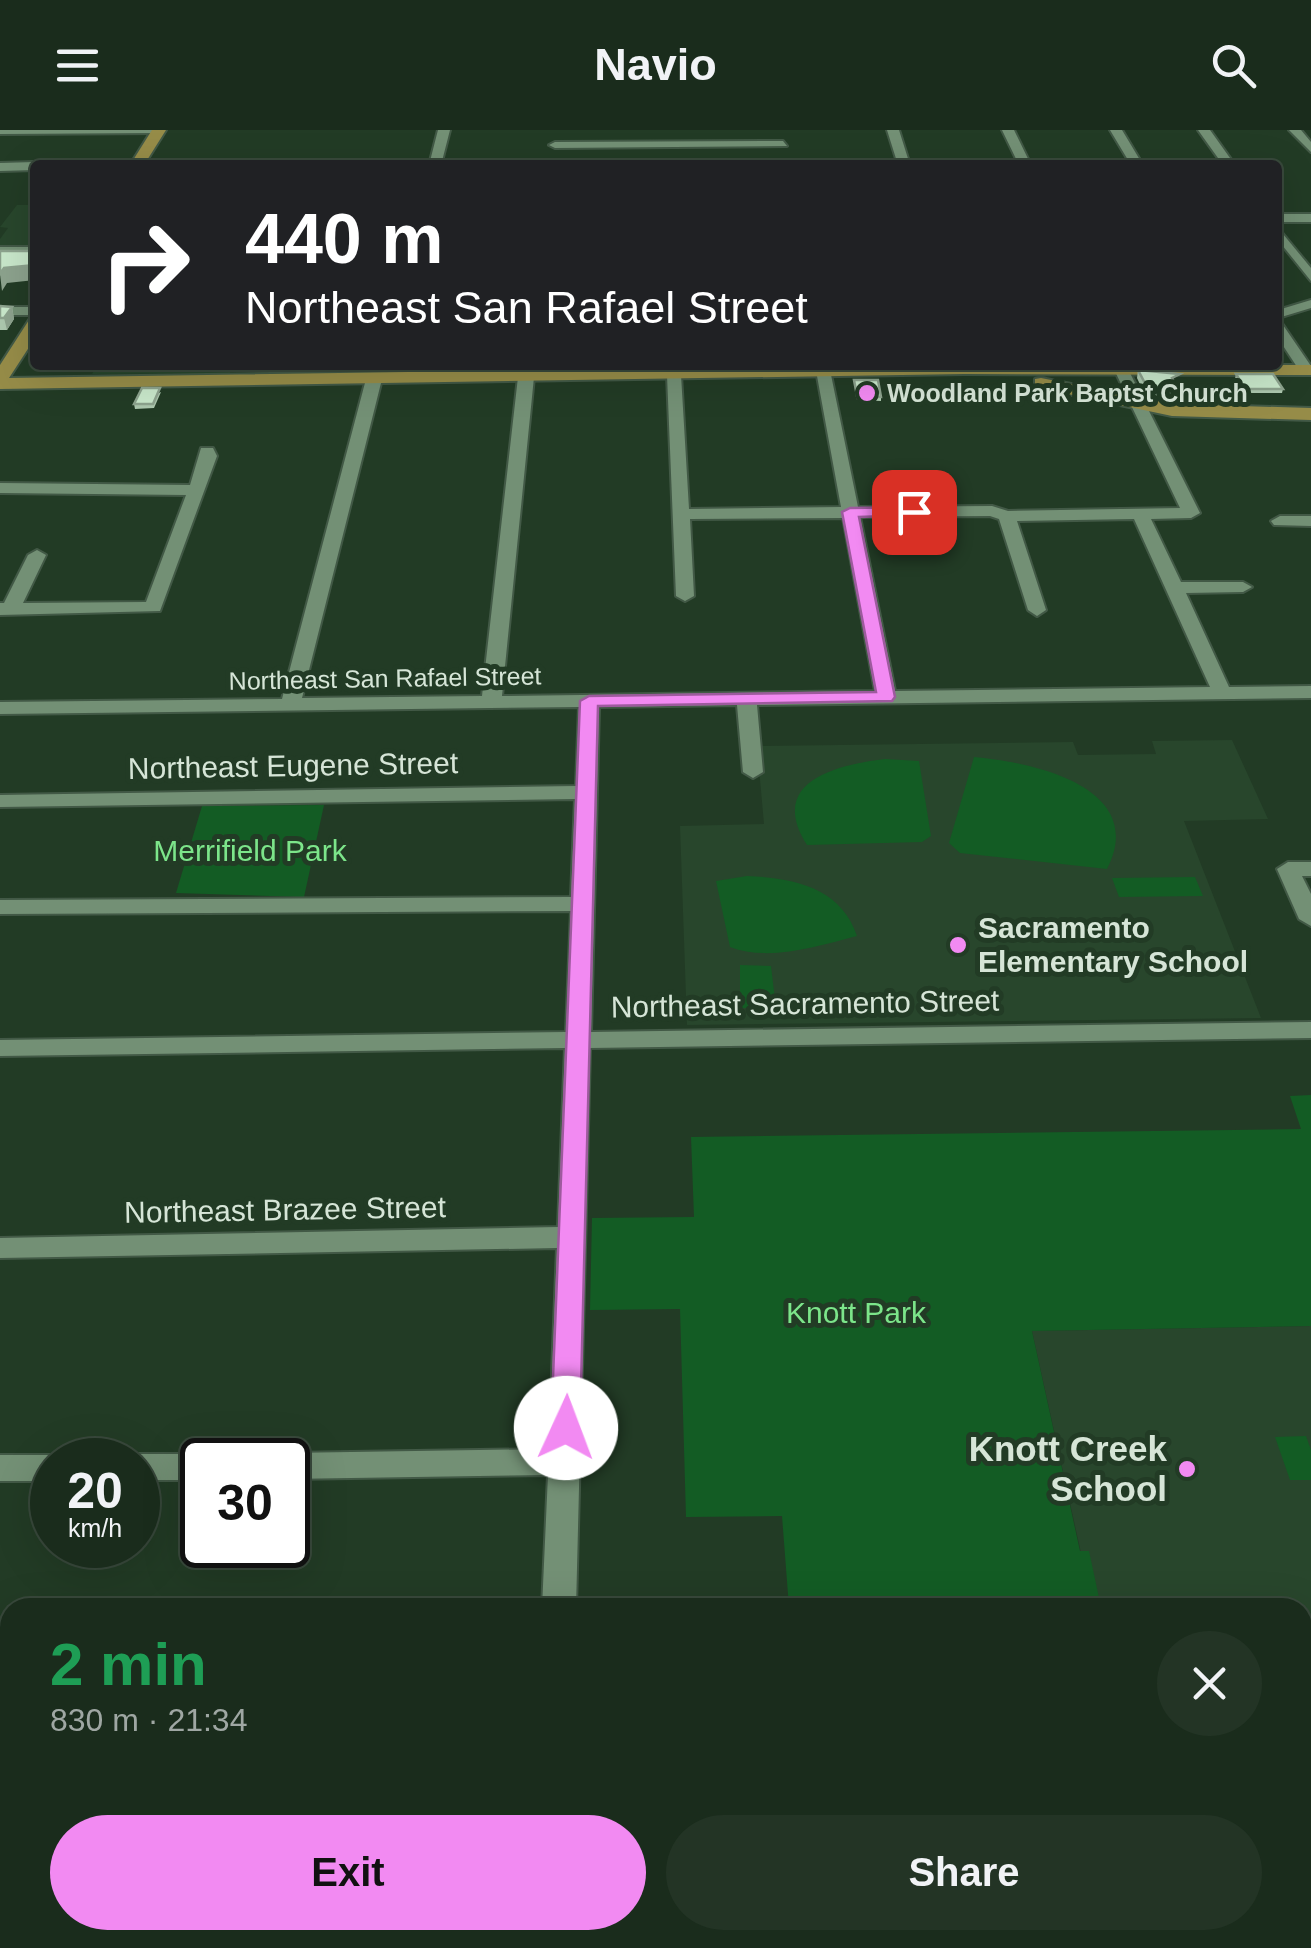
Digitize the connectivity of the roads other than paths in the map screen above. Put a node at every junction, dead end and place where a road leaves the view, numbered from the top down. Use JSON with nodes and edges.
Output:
{"nodes":[{"id":1,"x":159,"y":130,"type":"edge"},
{"id":2,"x":444,"y":130,"type":"edge"},
{"id":3,"x":556,"y":130,"type":"edge"},
{"id":4,"x":893,"y":130,"type":"edge"},
{"id":5,"x":1008,"y":130,"type":"edge"},
{"id":6,"x":1116,"y":130,"type":"edge"},
{"id":7,"x":1204,"y":130,"type":"edge"},
{"id":8,"x":1295,"y":130,"type":"edge"},
{"id":9,"x":0,"y":131,"type":"edge"},
{"id":10,"x":783,"y":144,"type":"edge"},
{"id":11,"x":554,"y":145,"type":"junction"},
{"id":12,"x":1311,"y":149,"type":"edge"},
{"id":13,"x":140,"y":160,"type":"edge"},
{"id":14,"x":436,"y":160,"type":"edge"},
{"id":15,"x":552,"y":160,"type":"edge"},
{"id":16,"x":902,"y":160,"type":"edge"},
{"id":17,"x":1023,"y":160,"type":"edge"},
{"id":18,"x":1135,"y":160,"type":"edge"},
{"id":19,"x":1225,"y":160,"type":"edge"},
{"id":20,"x":0,"y":166,"type":"edge"},
{"id":21,"x":30,"y":166,"type":"edge"},
{"id":22,"x":1282,"y":218,"type":"edge"},
{"id":23,"x":1311,"y":218,"type":"edge"},
{"id":24,"x":1282,"y":237,"type":"edge"},
{"id":25,"x":0,"y":251,"type":"edge"},
{"id":26,"x":30,"y":251,"type":"edge"},
{"id":27,"x":1311,"y":277,"type":"edge"},
{"id":28,"x":1311,"y":304,"type":"edge"},
{"id":29,"x":30,"y":310,"type":"edge"},
{"id":30,"x":0,"y":311,"type":"edge"},
{"id":31,"x":1282,"y":313,"type":"edge"},
{"id":32,"x":30,"y":332,"type":"edge"},
{"id":33,"x":1282,"y":334,"type":"edge"},
{"id":34,"x":802,"y":370,"type":"edge"},
{"id":35,"x":823,"y":370,"type":"edge"},
{"id":36,"x":843,"y":370,"type":"edge"},
{"id":37,"x":1121,"y":370,"type":"edge"},
{"id":38,"x":1282,"y":370,"type":"edge"},
{"id":39,"x":1308,"y":370,"type":"edge"},
{"id":40,"x":597,"y":371,"type":"edge"},
{"id":41,"x":309,"y":372,"type":"edge"},
{"id":42,"x":452,"y":372,"type":"edge"},
{"id":43,"x":674,"y":376,"type":"junction"},
{"id":44,"x":526,"y":377,"type":"junction"},
{"id":45,"x":374,"y":379,"type":"junction"},
{"id":46,"x":0,"y":381,"type":"edge"},
{"id":47,"x":1139,"y":406,"type":"junction"},
{"id":48,"x":1311,"y":414,"type":"edge"},
{"id":49,"x":207,"y":451,"type":"dead end"},
{"id":50,"x":0,"y":488,"type":"edge"},
{"id":51,"x":197,"y":490,"type":"junction"},
{"id":52,"x":850,"y":512,"type":"junction"},
{"id":53,"x":682,"y":514,"type":"junction"},
{"id":54,"x":1141,"y":515,"type":"junction"},
{"id":55,"x":1007,"y":516,"type":"junction"},
{"id":56,"x":1280,"y":521,"type":"dead end"},
{"id":57,"x":1311,"y":521,"type":"edge"},
{"id":58,"x":36,"y":555,"type":"dead end"},
{"id":59,"x":1175,"y":588,"type":"junction"},
{"id":60,"x":1243,"y":588,"type":"dead end"},
{"id":61,"x":685,"y":596,"type":"dead end"},
{"id":62,"x":6,"y":609,"type":"edge"},
{"id":63,"x":1038,"y":610,"type":"dead end"},
{"id":64,"x":1311,"y":692,"type":"edge"},
{"id":65,"x":1222,"y":693,"type":"junction"},
{"id":66,"x":886,"y":697,"type":"junction"},
{"id":67,"x":746,"y":699,"type":"junction"},
{"id":68,"x":589,"y":701,"type":"junction"},
{"id":69,"x":491,"y":702,"type":"junction"},
{"id":70,"x":290,"y":704,"type":"junction"},
{"id":71,"x":0,"y":708,"type":"edge"},
{"id":72,"x":753,"y":772,"type":"dead end"},
{"id":73,"x":587,"y":792,"type":"junction"},
{"id":74,"x":0,"y":801,"type":"edge"},
{"id":75,"x":1300,"y":869,"type":"edge"},
{"id":76,"x":583,"y":904,"type":"junction"},
{"id":77,"x":0,"y":907,"type":"edge"},
{"id":78,"x":1311,"y":919,"type":"edge"},
{"id":79,"x":1311,"y":1030,"type":"edge"},
{"id":80,"x":578,"y":1039,"type":"junction"},
{"id":81,"x":0,"y":1048,"type":"edge"},
{"id":82,"x":572,"y":1237,"type":"junction"},
{"id":83,"x":0,"y":1248,"type":"edge"},
{"id":84,"x":564,"y":1462,"type":"junction"},
{"id":85,"x":310,"y":1466,"type":"edge"},
{"id":86,"x":0,"y":1468,"type":"edge"},
{"id":87,"x":30,"y":1468,"type":"edge"},
{"id":88,"x":559,"y":1598,"type":"edge"}],
"edges":[{"from":1,"to":9,"type":"street"},
{"from":1,"to":13,"type":"main road"},
{"from":2,"to":14,"type":"street"},
{"from":3,"to":11,"type":"street"},
{"from":4,"to":16,"type":"street"},
{"from":5,"to":17,"type":"street"},
{"from":6,"to":18,"type":"street"},
{"from":7,"to":19,"type":"street"},
{"from":8,"to":12,"type":"street"},
{"from":10,"to":11,"type":"street"},
{"from":11,"to":15,"type":"street"},
{"from":20,"to":21,"type":"street"},
{"from":22,"to":23,"type":"street"},
{"from":24,"to":27,"type":"street"},
{"from":25,"to":26,"type":"street"},
{"from":28,"to":31,"type":"street"},
{"from":29,"to":30,"type":"street"},
{"from":32,"to":46,"type":"main road"},
{"from":33,"to":39,"type":"street"},
{"from":34,"to":43,"type":"main road"},
{"from":35,"to":52,"type":"street"},
{"from":36,"to":47,"type":"main road"},
{"from":37,"to":47,"type":"street"},
{"from":38,"to":39,"type":"main road"},
{"from":40,"to":43,"type":"main road"},
{"from":40,"to":44,"type":"main road"},
{"from":41,"to":45,"type":"main road"},
{"from":41,"to":46,"type":"main road"},
{"from":42,"to":44,"type":"main road"},
{"from":42,"to":45,"type":"main road"},
{"from":43,"to":53,"type":"street"},
{"from":44,"to":69,"type":"street"},
{"from":45,"to":70,"type":"street"},
{"from":47,"to":48,"type":"main road"},
{"from":47,"to":54,"type":"street"},
{"from":49,"to":51,"type":"street"},
{"from":50,"to":51,"type":"street"},
{"from":51,"to":62,"type":"street"},
{"from":52,"to":53,"type":"street"},
{"from":52,"to":55,"type":"street"},
{"from":52,"to":66,"type":"street"},
{"from":53,"to":61,"type":"street"},
{"from":54,"to":55,"type":"street"},
{"from":54,"to":59,"type":"street"},
{"from":55,"to":63,"type":"street"},
{"from":56,"to":57,"type":"street"},
{"from":58,"to":62,"type":"street"},
{"from":59,"to":60,"type":"street"},
{"from":59,"to":65,"type":"street"},
{"from":64,"to":65,"type":"street","name":"Northeast San Rafael Street"},
{"from":65,"to":66,"type":"street","name":"Northeast San Rafael Street"},
{"from":66,"to":67,"type":"street","name":"Northeast San Rafael Street"},
{"from":67,"to":68,"type":"street","name":"Northeast San Rafael Street"},
{"from":67,"to":72,"type":"street"},
{"from":68,"to":69,"type":"street","name":"Northeast San Rafael Street"},
{"from":68,"to":73,"type":"street"},
{"from":69,"to":70,"type":"street","name":"Northeast San Rafael Street"},
{"from":70,"to":71,"type":"street","name":"Northeast San Rafael Street"},
{"from":73,"to":74,"type":"street","name":"Northeast Eugene Street"},
{"from":73,"to":76,"type":"street"},
{"from":75,"to":78,"type":"street"},
{"from":76,"to":77,"type":"street"},
{"from":76,"to":80,"type":"street"},
{"from":79,"to":80,"type":"street","name":"Northeast Sacramento Street"},
{"from":80,"to":81,"type":"street","name":"Northeast Sacramento Street"},
{"from":80,"to":82,"type":"street"},
{"from":82,"to":83,"type":"street","name":"Northeast Brazee Street"},
{"from":82,"to":84,"type":"street"},
{"from":84,"to":85,"type":"street"},
{"from":84,"to":88,"type":"street"},
{"from":86,"to":87,"type":"street"}]}
